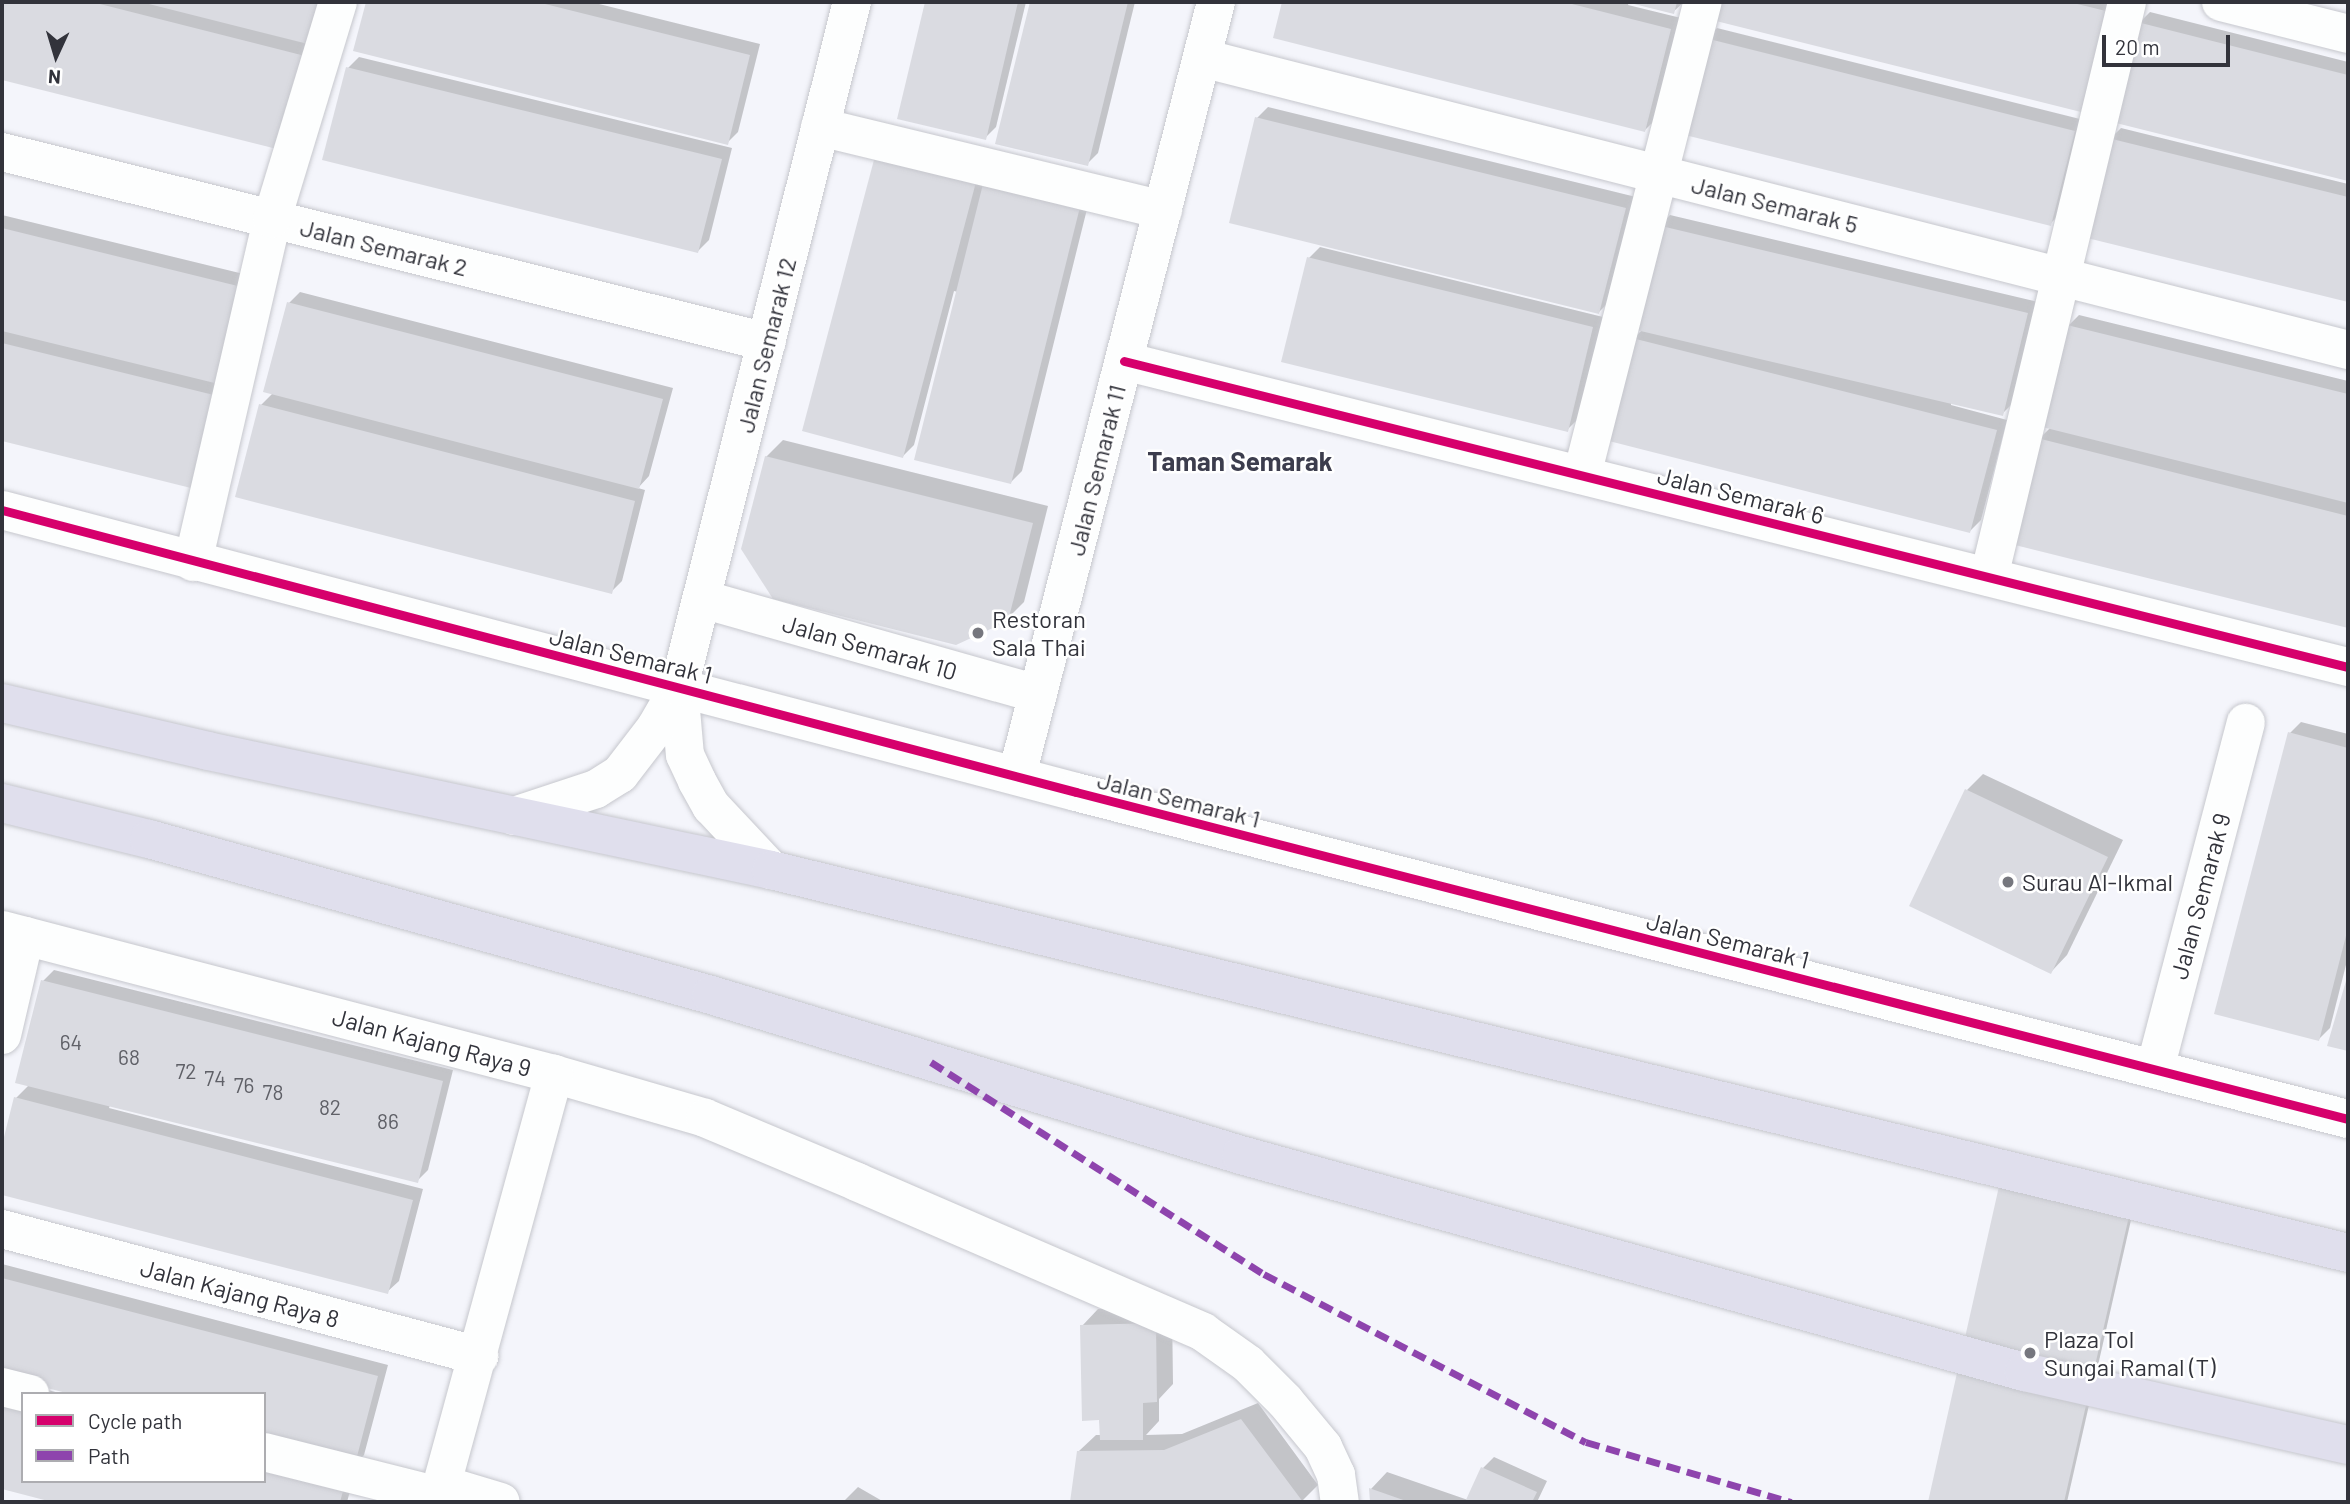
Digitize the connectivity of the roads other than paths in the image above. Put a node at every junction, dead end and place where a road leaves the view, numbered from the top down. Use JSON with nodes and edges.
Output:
{"nodes":[{"id":1,"x":338,"y":2,"type":"edge"},
{"id":2,"x":1216,"y":2,"type":"edge"},
{"id":3,"x":1703,"y":2,"type":"edge"},
{"id":4,"x":2127,"y":2,"type":"edge"},
{"id":5,"x":2221,"y":2,"type":"edge"},
{"id":6,"x":841,"y":4,"type":"edge"},
{"id":7,"x":2348,"y":34,"type":"edge"},
{"id":8,"x":1202,"y":58,"type":"junction"},
{"id":9,"x":821,"y":127,"type":"junction"},
{"id":10,"x":2,"y":152,"type":"edge"},
{"id":11,"x":1657,"y":174,"type":"junction"},
{"id":12,"x":1163,"y":210,"type":"junction"},
{"id":13,"x":272,"y":219,"type":"junction"},
{"id":14,"x":2062,"y":278,"type":"junction"},
{"id":15,"x":767,"y":342,"type":"junction"},
{"id":16,"x":2348,"y":351,"type":"edge"},
{"id":17,"x":1124,"y":361,"type":"junction"},
{"id":18,"x":1582,"y":475,"type":"junction"},
{"id":19,"x":2,"y":510,"type":"edge"},
{"id":20,"x":194,"y":562,"type":"junction"},
{"id":21,"x":1989,"y":577,"type":"junction"},
{"id":22,"x":702,"y":599,"type":"junction"},
{"id":23,"x":2348,"y":667,"type":"edge"},
{"id":24,"x":679,"y":687,"type":"junction"},
{"id":25,"x":1038,"y":694,"type":"junction"},
{"id":26,"x":2,"y":702,"type":"edge"},
{"id":27,"x":2246,"y":723,"type":"dead end"},
{"id":28,"x":1017,"y":775,"type":"junction"},
{"id":29,"x":2,"y":803,"type":"edge"},
{"id":30,"x":514,"y":816,"type":"junction"},
{"id":31,"x":771,"y":870,"type":"junction"},
{"id":32,"x":13,"y":933,"type":"edge"},
{"id":33,"x":2,"y":1035,"type":"edge"},
{"id":34,"x":2154,"y":1069,"type":"junction"},
{"id":35,"x":554,"y":1074,"type":"junction"},
{"id":36,"x":2348,"y":1119,"type":"edge"},
{"id":37,"x":2,"y":1229,"type":"edge"},
{"id":38,"x":2348,"y":1253,"type":"edge"},
{"id":39,"x":479,"y":1356,"type":"junction"},
{"id":40,"x":2,"y":1387,"type":"edge"},
{"id":41,"x":22,"y":1392,"type":"edge"},
{"id":42,"x":2348,"y":1445,"type":"edge"},
{"id":43,"x":266,"y":1452,"type":"edge"},
{"id":44,"x":440,"y":1494,"type":"edge"},
{"id":45,"x":501,"y":1502,"type":"edge"},
{"id":46,"x":1340,"y":1502,"type":"edge"}],
"edges":[{"from":1,"to":13,"type":"street"},
{"from":2,"to":8,"type":"street","name":"Jalan Semarak 11"},
{"from":3,"to":11,"type":"street"},
{"from":4,"to":14,"type":"street"},
{"from":5,"to":7,"type":"street"},
{"from":6,"to":9,"type":"street","name":"Jalan Semarak 12"},
{"from":8,"to":11,"type":"street","name":"Jalan Semarak 5"},
{"from":8,"to":12,"type":"street","name":"Jalan Semarak 11"},
{"from":9,"to":12,"type":"street"},
{"from":9,"to":15,"type":"street","name":"Jalan Semarak 12"},
{"from":10,"to":13,"type":"street","name":"Jalan Semarak 2"},
{"from":11,"to":14,"type":"street","name":"Jalan Semarak 5"},
{"from":11,"to":18,"type":"street"},
{"from":12,"to":17,"type":"street","name":"Jalan Semarak 11"},
{"from":13,"to":15,"type":"street","name":"Jalan Semarak 2"},
{"from":13,"to":20,"type":"street"},
{"from":14,"to":16,"type":"street","name":"Jalan Semarak 5"},
{"from":14,"to":21,"type":"street"},
{"from":15,"to":22,"type":"street","name":"Jalan Semarak 12"},
{"from":17,"to":18,"type":"street","name":"Jalan Semarak 6"},
{"from":17,"to":25,"type":"street","name":"Jalan Semarak 11"},
{"from":18,"to":21,"type":"street","name":"Jalan Semarak 6"},
{"from":19,"to":20,"type":"street","name":"Jalan Semarak 1"},
{"from":20,"to":24,"type":"street","name":"Jalan Semarak 1"},
{"from":21,"to":23,"type":"street","name":"Jalan Semarak 6"},
{"from":22,"to":24,"type":"street","name":"Jalan Semarak 12"},
{"from":22,"to":25,"type":"street","name":"Jalan Semarak 10"},
{"from":24,"to":28,"type":"street","name":"Jalan Semarak 1"},
{"from":24,"to":30,"type":"street","name":"Jalan Semarak 12"},
{"from":24,"to":31,"type":"street","name":"Jalan Semarak 12"},
{"from":25,"to":28,"type":"street","name":"Jalan Semarak 11"},
{"from":26,"to":30,"type":"highway"},
{"from":27,"to":34,"type":"street","name":"Jalan Semarak 9"},
{"from":28,"to":34,"type":"street","name":"Jalan Semarak 1"},
{"from":29,"to":42,"type":"highway"},
{"from":30,"to":31,"type":"highway"},
{"from":31,"to":38,"type":"highway"},
{"from":32,"to":33,"type":"street"},
{"from":32,"to":35,"type":"street","name":"Jalan Kajang Raya 9"},
{"from":34,"to":36,"type":"street","name":"Jalan Semarak 1"},
{"from":35,"to":39,"type":"street","name":"Jalan Kajang Raya 9"},
{"from":35,"to":46,"type":"street"},
{"from":37,"to":39,"type":"street","name":"Jalan Kajang Raya 8"},
{"from":39,"to":44,"type":"street","name":"Jalan Kajang Raya 9"},
{"from":40,"to":41,"type":"street"},
{"from":43,"to":44,"type":"street"},
{"from":44,"to":45,"type":"street"}]}
